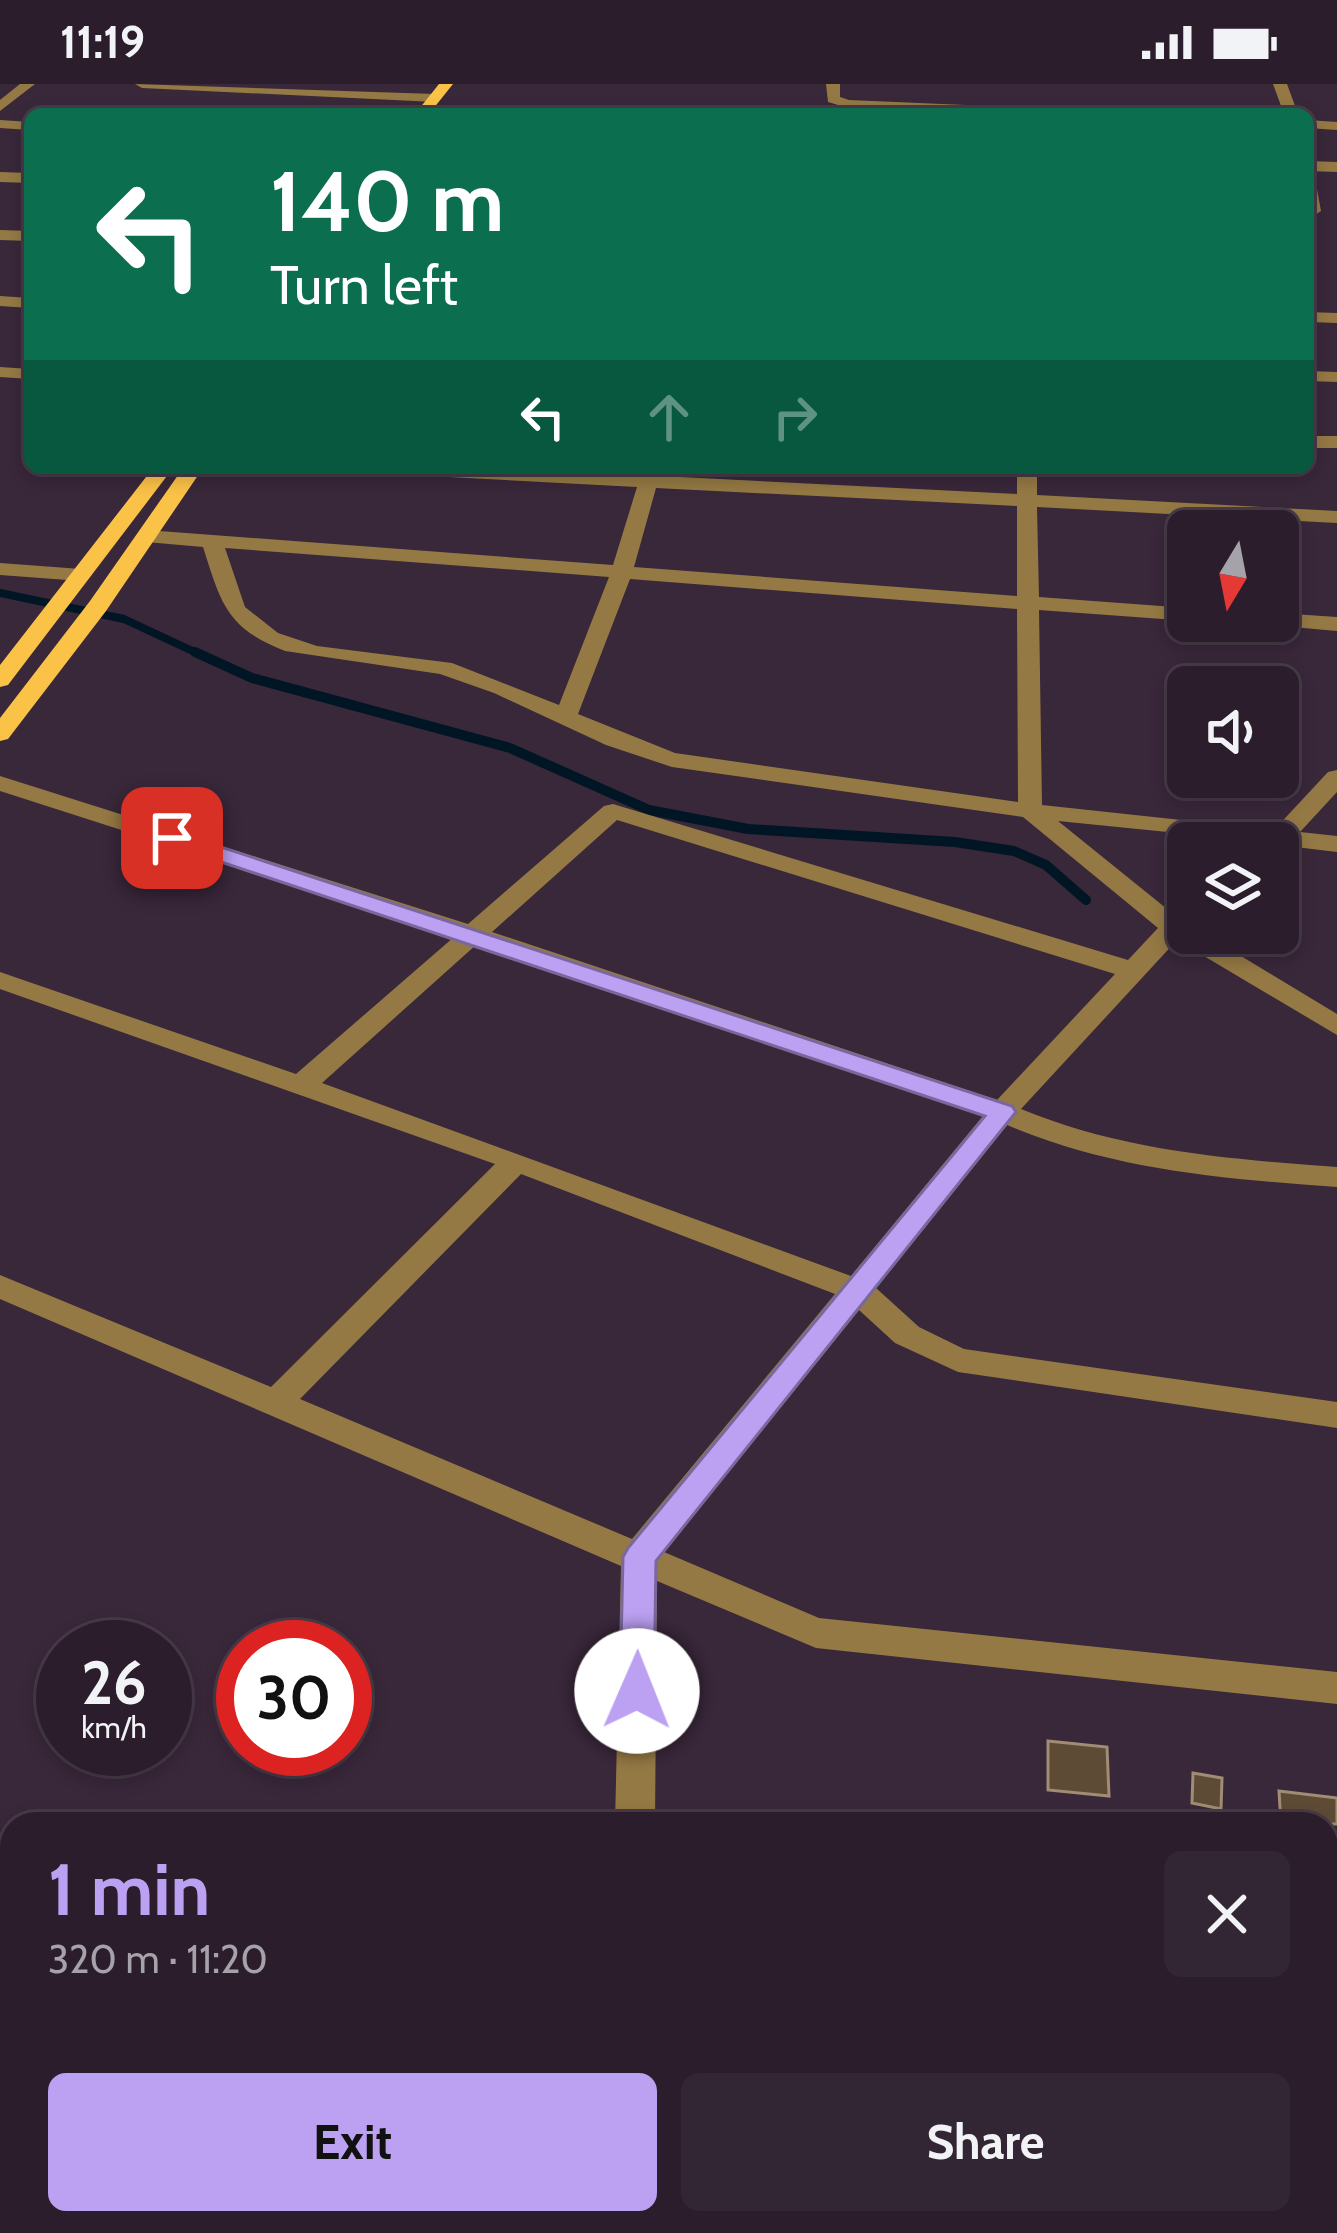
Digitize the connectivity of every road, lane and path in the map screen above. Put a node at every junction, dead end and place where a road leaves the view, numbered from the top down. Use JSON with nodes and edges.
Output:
{"nodes":[{"id":1,"x":28,"y":84,"type":"edge"},
{"id":2,"x":142,"y":84,"type":"edge"},
{"id":3,"x":446,"y":84,"type":"edge"},
{"id":4,"x":833,"y":84,"type":"edge"},
{"id":5,"x":229,"y":88,"type":"junction"},
{"id":6,"x":435,"y":98,"type":"junction"},
{"id":7,"x":216,"y":101,"type":"dead end"},
{"id":8,"x":0,"y":107,"type":"edge"},
{"id":9,"x":427,"y":108,"type":"edge"},
{"id":10,"x":1020,"y":108,"type":"edge"},
{"id":11,"x":158,"y":474,"type":"edge"},
{"id":12,"x":189,"y":474,"type":"edge"},
{"id":13,"x":649,"y":474,"type":"edge"},
{"id":14,"x":1027,"y":474,"type":"edge"},
{"id":15,"x":1027,"y":500,"type":"junction"},
{"id":16,"x":1337,"y":517,"type":"edge"},
{"id":17,"x":146,"y":536,"type":"junction"},
{"id":18,"x":212,"y":542,"type":"junction"},
{"id":19,"x":0,"y":568,"type":"edge"},
{"id":20,"x":81,"y":574,"type":"junction"},
{"id":21,"x":621,"y":575,"type":"junction"},
{"id":22,"x":1026,"y":604,"type":"junction"},
{"id":23,"x":1167,"y":614,"type":"edge"},
{"id":24,"x":1299,"y":621,"type":"edge"},
{"id":25,"x":1337,"y":624,"type":"edge"},
{"id":26,"x":2,"y":674,"type":"edge"},
{"id":27,"x":567,"y":715,"type":"junction"},
{"id":28,"x":0,"y":734,"type":"edge"},
{"id":29,"x":1337,"y":777,"type":"edge"},
{"id":30,"x":0,"y":783,"type":"edge"},
{"id":31,"x":1030,"y":811,"type":"junction"},
{"id":32,"x":1296,"y":822,"type":"edge"},
{"id":33,"x":1167,"y":828,"type":"edge"},
{"id":34,"x":1299,"y":842,"type":"edge"},
{"id":35,"x":1337,"y":844,"type":"edge"},
{"id":36,"x":1167,"y":910,"type":"edge"},
{"id":37,"x":1167,"y":933,"type":"edge"},
{"id":38,"x":473,"y":934,"type":"junction"},
{"id":39,"x":1231,"y":954,"type":"edge"},
{"id":40,"x":1131,"y":970,"type":"junction"},
{"id":41,"x":0,"y":980,"type":"edge"},
{"id":42,"x":1301,"y":1002,"type":"junction"},
{"id":43,"x":1337,"y":1005,"type":"edge"},
{"id":44,"x":1337,"y":1026,"type":"edge"},
{"id":45,"x":299,"y":1088,"type":"junction"},
{"id":46,"x":1002,"y":1112,"type":"junction"},
{"id":47,"x":516,"y":1161,"type":"junction"},
{"id":48,"x":1337,"y":1178,"type":"edge"},
{"id":49,"x":0,"y":1286,"type":"edge"},
{"id":50,"x":859,"y":1291,"type":"junction"},
{"id":51,"x":277,"y":1403,"type":"junction"},
{"id":52,"x":1337,"y":1415,"type":"edge"},
{"id":53,"x":639,"y":1557,"type":"junction"},
{"id":54,"x":1337,"y":1688,"type":"edge"},
{"id":55,"x":635,"y":1812,"type":"edge"}],
"edges":[{"from":1,"to":8,"type":"street"},
{"from":2,"to":5,"type":"street"},
{"from":3,"to":6,"type":"main road"},
{"from":4,"to":10,"type":"street"},
{"from":5,"to":6,"type":"street"},
{"from":5,"to":7,"type":"street"},
{"from":6,"to":9,"type":"main road"},
{"from":11,"to":20,"type":"main road"},
{"from":12,"to":17,"type":"main road"},
{"from":13,"to":15,"type":"street"},
{"from":13,"to":21,"type":"street"},
{"from":14,"to":15,"type":"street"},
{"from":15,"to":16,"type":"street"},
{"from":15,"to":22,"type":"street"},
{"from":17,"to":18,"type":"street"},
{"from":17,"to":28,"type":"main road"},
{"from":18,"to":21,"type":"street"},
{"from":18,"to":27,"type":"street"},
{"from":19,"to":20,"type":"street"},
{"from":20,"to":26,"type":"main road"},
{"from":21,"to":22,"type":"street"},
{"from":21,"to":27,"type":"street"},
{"from":22,"to":23,"type":"street"},
{"from":22,"to":31,"type":"street"},
{"from":24,"to":25,"type":"street"},
{"from":27,"to":31,"type":"street"},
{"from":29,"to":32,"type":"street"},
{"from":30,"to":38,"type":"street"},
{"from":31,"to":33,"type":"street"},
{"from":31,"to":36,"type":"street"},
{"from":34,"to":35,"type":"street"},
{"from":37,"to":40,"type":"street"},
{"from":38,"to":40,"type":"street"},
{"from":38,"to":45,"type":"street"},
{"from":38,"to":46,"type":"street"},
{"from":39,"to":42,"type":"street"},
{"from":40,"to":46,"type":"street"},
{"from":41,"to":45,"type":"street"},
{"from":42,"to":43,"type":"street"},
{"from":42,"to":44,"type":"street"},
{"from":45,"to":47,"type":"street"},
{"from":46,"to":48,"type":"street"},
{"from":46,"to":50,"type":"street"},
{"from":47,"to":50,"type":"street"},
{"from":47,"to":51,"type":"street"},
{"from":49,"to":51,"type":"street"},
{"from":50,"to":52,"type":"street"},
{"from":50,"to":53,"type":"street"},
{"from":51,"to":53,"type":"street"},
{"from":53,"to":54,"type":"street"},
{"from":53,"to":55,"type":"street"}]}
